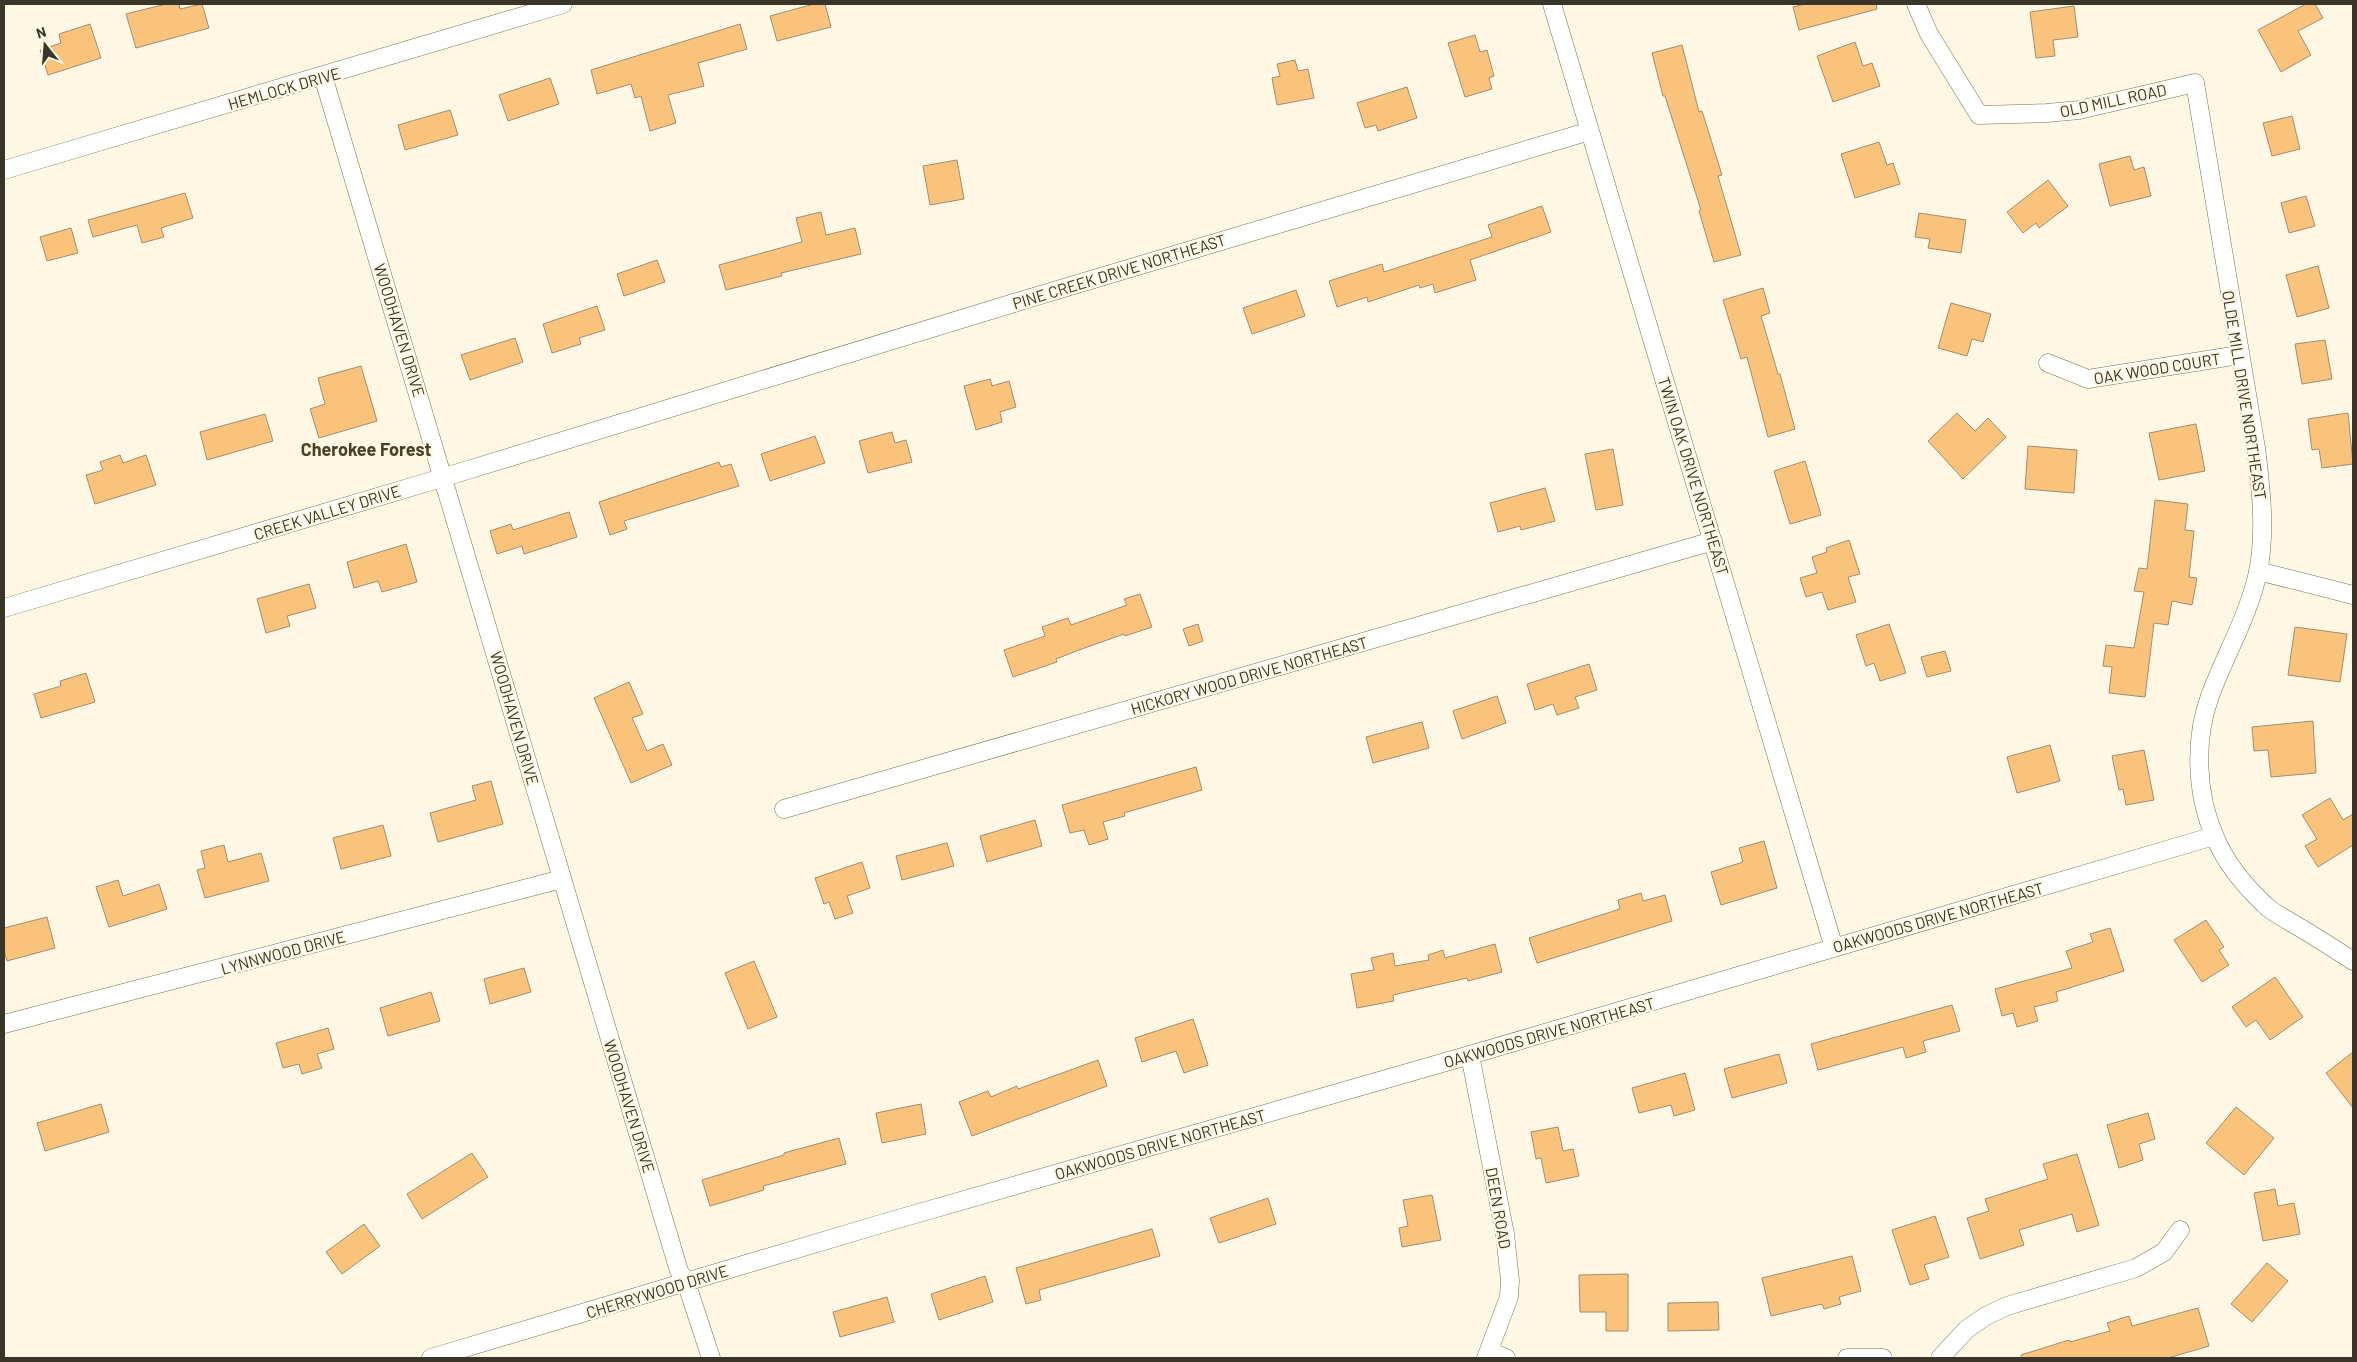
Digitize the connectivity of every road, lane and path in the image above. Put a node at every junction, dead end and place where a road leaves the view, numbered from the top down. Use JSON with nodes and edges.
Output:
{"nodes":[{"id":1,"x":563,"y":4,"type":"edge"},
{"id":2,"x":1552,"y":4,"type":"edge"},
{"id":3,"x":1916,"y":4,"type":"edge"},
{"id":4,"x":324,"y":76,"type":"junction"},
{"id":5,"x":2195,"y":83,"type":"joint"},
{"id":6,"x":1590,"y":131,"type":"junction"},
{"id":7,"x":4,"y":170,"type":"edge"},
{"id":8,"x":2239,"y":355,"type":"junction"},
{"id":9,"x":2048,"y":363,"type":"dead end"},
{"id":10,"x":649,"y":414,"type":"joint"},
{"id":11,"x":445,"y":477,"type":"junction"},
{"id":12,"x":1713,"y":541,"type":"junction"},
{"id":13,"x":2258,"y":571,"type":"junction"},
{"id":14,"x":2353,"y":595,"type":"edge"},
{"id":15,"x":4,"y":608,"type":"edge"},
{"id":16,"x":784,"y":810,"type":"dead end"},
{"id":17,"x":2214,"y":836,"type":"junction"},
{"id":18,"x":562,"y":879,"type":"junction"},
{"id":19,"x":1834,"y":948,"type":"junction"},
{"id":20,"x":2353,"y":961,"type":"edge"},
{"id":21,"x":4,"y":1024,"type":"edge"},
{"id":22,"x":1470,"y":1055,"type":"junction"},
{"id":23,"x":884,"y":1222,"type":"joint"},
{"id":24,"x":2180,"y":1230,"type":"dead end"},
{"id":25,"x":686,"y":1282,"type":"junction"},
{"id":26,"x":1488,"y":1354,"type":"edge"},
{"id":27,"x":431,"y":1358,"type":"edge"},
{"id":28,"x":711,"y":1358,"type":"edge"},
{"id":29,"x":1506,"y":1358,"type":"edge"},
{"id":30,"x":1847,"y":1358,"type":"edge"},
{"id":31,"x":1883,"y":1358,"type":"edge"},
{"id":32,"x":1940,"y":1358,"type":"edge"}],
"edges":[{"from":1,"to":4,"type":"street","name":"HEMLOCK DRIVE"},
{"from":2,"to":6,"type":"street","name":"TWIN OAK DRIVE NORTHEAST"},
{"from":3,"to":5,"type":"street","name":"OLD MILL ROAD"},
{"from":4,"to":7,"type":"street","name":"HEMLOCK DRIVE"},
{"from":4,"to":11,"type":"street","name":"WOODHAVEN DRIVE"},
{"from":5,"to":8,"type":"street","name":"OLDE MILL DRIVE NORTHEAST"},
{"from":6,"to":10,"type":"street","name":"PINE CREEK DRIVE NORTHEAST"},
{"from":6,"to":12,"type":"street","name":"TWIN OAK DRIVE NORTHEAST"},
{"from":8,"to":9,"type":"street","name":"OAK WOOD COURT"},
{"from":8,"to":13,"type":"street","name":"OLDE MILL DRIVE NORTHEAST"},
{"from":10,"to":11,"type":"street","name":"CREEK VALLEY DRIVE"},
{"from":11,"to":15,"type":"street","name":"CREEK VALLEY DRIVE"},
{"from":11,"to":18,"type":"street","name":"WOODHAVEN DRIVE"},
{"from":12,"to":16,"type":"street","name":"HICKORY WOOD DRIVE NORTHEAST"},
{"from":12,"to":19,"type":"street","name":"TWIN OAK DRIVE NORTHEAST"},
{"from":13,"to":14,"type":"street"},
{"from":13,"to":17,"type":"street","name":"OLDE MILL DRIVE NORTHEAST"},
{"from":17,"to":19,"type":"street","name":"OAKWOODS DRIVE NORTHEAST"},
{"from":17,"to":20,"type":"street","name":"OLDE MILL DRIVE NORTHEAST"},
{"from":18,"to":21,"type":"street","name":"LYNNWOOD DRIVE"},
{"from":18,"to":25,"type":"street","name":"WOODHAVEN DRIVE"},
{"from":19,"to":22,"type":"street","name":"OAKWOODS DRIVE NORTHEAST"},
{"from":22,"to":23,"type":"street","name":"OAKWOODS DRIVE NORTHEAST"},
{"from":22,"to":26,"type":"street","name":"DEEN ROAD"},
{"from":23,"to":25,"type":"street","name":"CHERRYWOOD DRIVE"},
{"from":24,"to":32,"type":"street"},
{"from":25,"to":27,"type":"street","name":"CHERRYWOOD DRIVE"},
{"from":25,"to":28,"type":"street","name":"WOODHAVEN DRIVE"},
{"from":26,"to":29,"type":"street"},
{"from":30,"to":31,"type":"street"}]}
